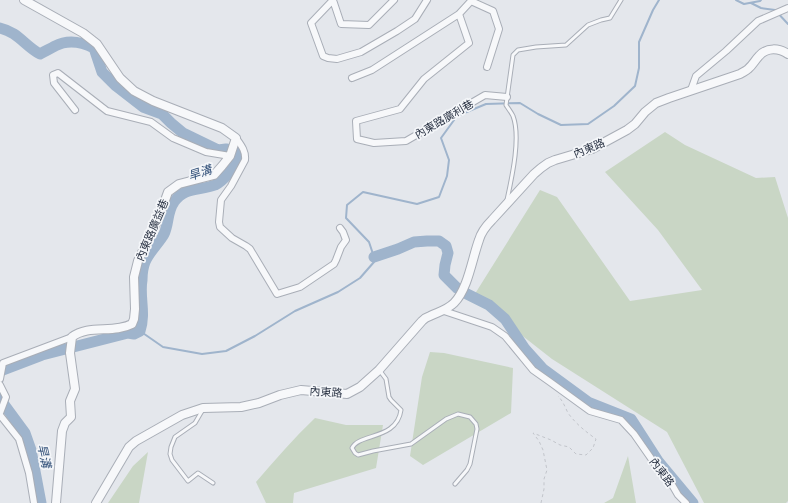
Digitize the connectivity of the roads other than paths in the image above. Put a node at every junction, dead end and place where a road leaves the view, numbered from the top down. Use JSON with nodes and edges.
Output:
{"nodes":[{"id":1,"x":24,"y":0,"type":"edge"},
{"id":2,"x":333,"y":0,"type":"edge"},
{"id":3,"x":394,"y":0,"type":"edge"},
{"id":4,"x":427,"y":0,"type":"edge"},
{"id":5,"x":621,"y":0,"type":"edge"},
{"id":6,"x":788,"y":8,"type":"edge"},
{"id":7,"x":459,"y":14,"type":"junction"},
{"id":8,"x":788,"y":54,"type":"edge"},
{"id":9,"x":487,"y":67,"type":"dead end"},
{"id":10,"x":352,"y":78,"type":"dead end"},
{"id":11,"x":691,"y":90,"type":"junction"},
{"id":12,"x":507,"y":97,"type":"junction"},
{"id":13,"x":75,"y":110,"type":"dead end"},
{"id":14,"x":236,"y":138,"type":"junction"},
{"id":15,"x":230,"y":156,"type":"junction"},
{"id":16,"x":506,"y":204,"type":"junction"},
{"id":17,"x":340,"y":228,"type":"dead end"},
{"id":18,"x":444,"y":310,"type":"junction"},
{"id":19,"x":72,"y":337,"type":"junction"},
{"id":20,"x":379,"y":370,"type":"junction"},
{"id":21,"x":0,"y":379,"type":"edge"},
{"id":22,"x":0,"y":385,"type":"edge"},
{"id":23,"x":203,"y":408,"type":"junction"},
{"id":24,"x":0,"y":414,"type":"edge"},
{"id":25,"x":213,"y":483,"type":"dead end"},
{"id":26,"x":455,"y":484,"type":"dead end"},
{"id":27,"x":34,"y":503,"type":"edge"},
{"id":28,"x":56,"y":503,"type":"edge"},
{"id":29,"x":96,"y":503,"type":"edge"},
{"id":30,"x":686,"y":503,"type":"edge"}],
"edges":[{"from":1,"to":14,"type":"street"},
{"from":2,"to":3,"type":"street"},
{"from":2,"to":4,"type":"street"},
{"from":5,"to":12,"type":"lane"},
{"from":6,"to":11,"type":"street"},
{"from":7,"to":9,"type":"street"},
{"from":7,"to":10,"type":"street"},
{"from":7,"to":12,"type":"street","name":"內東路廣利巷"},
{"from":8,"to":11,"type":"street","name":"內東路"},
{"from":11,"to":16,"type":"street","name":"內東路"},
{"from":12,"to":16,"type":"lane"},
{"from":13,"to":15,"type":"street"},
{"from":14,"to":15,"type":"street","name":"內東路廣益巷"},
{"from":14,"to":17,"type":"street"},
{"from":15,"to":19,"type":"street","name":"內東路廣益巷"},
{"from":16,"to":18,"type":"street","name":"內東路"},
{"from":18,"to":20,"type":"street","name":"內東路"},
{"from":18,"to":30,"type":"street","name":"內東路"},
{"from":19,"to":21,"type":"street"},
{"from":19,"to":28,"type":"street"},
{"from":20,"to":23,"type":"street","name":"內東路"},
{"from":20,"to":26,"type":"lane"},
{"from":22,"to":24,"type":"street"},
{"from":23,"to":25,"type":"lane"},
{"from":23,"to":29,"type":"street","name":"內東路"},
{"from":24,"to":27,"type":"street"}]}
